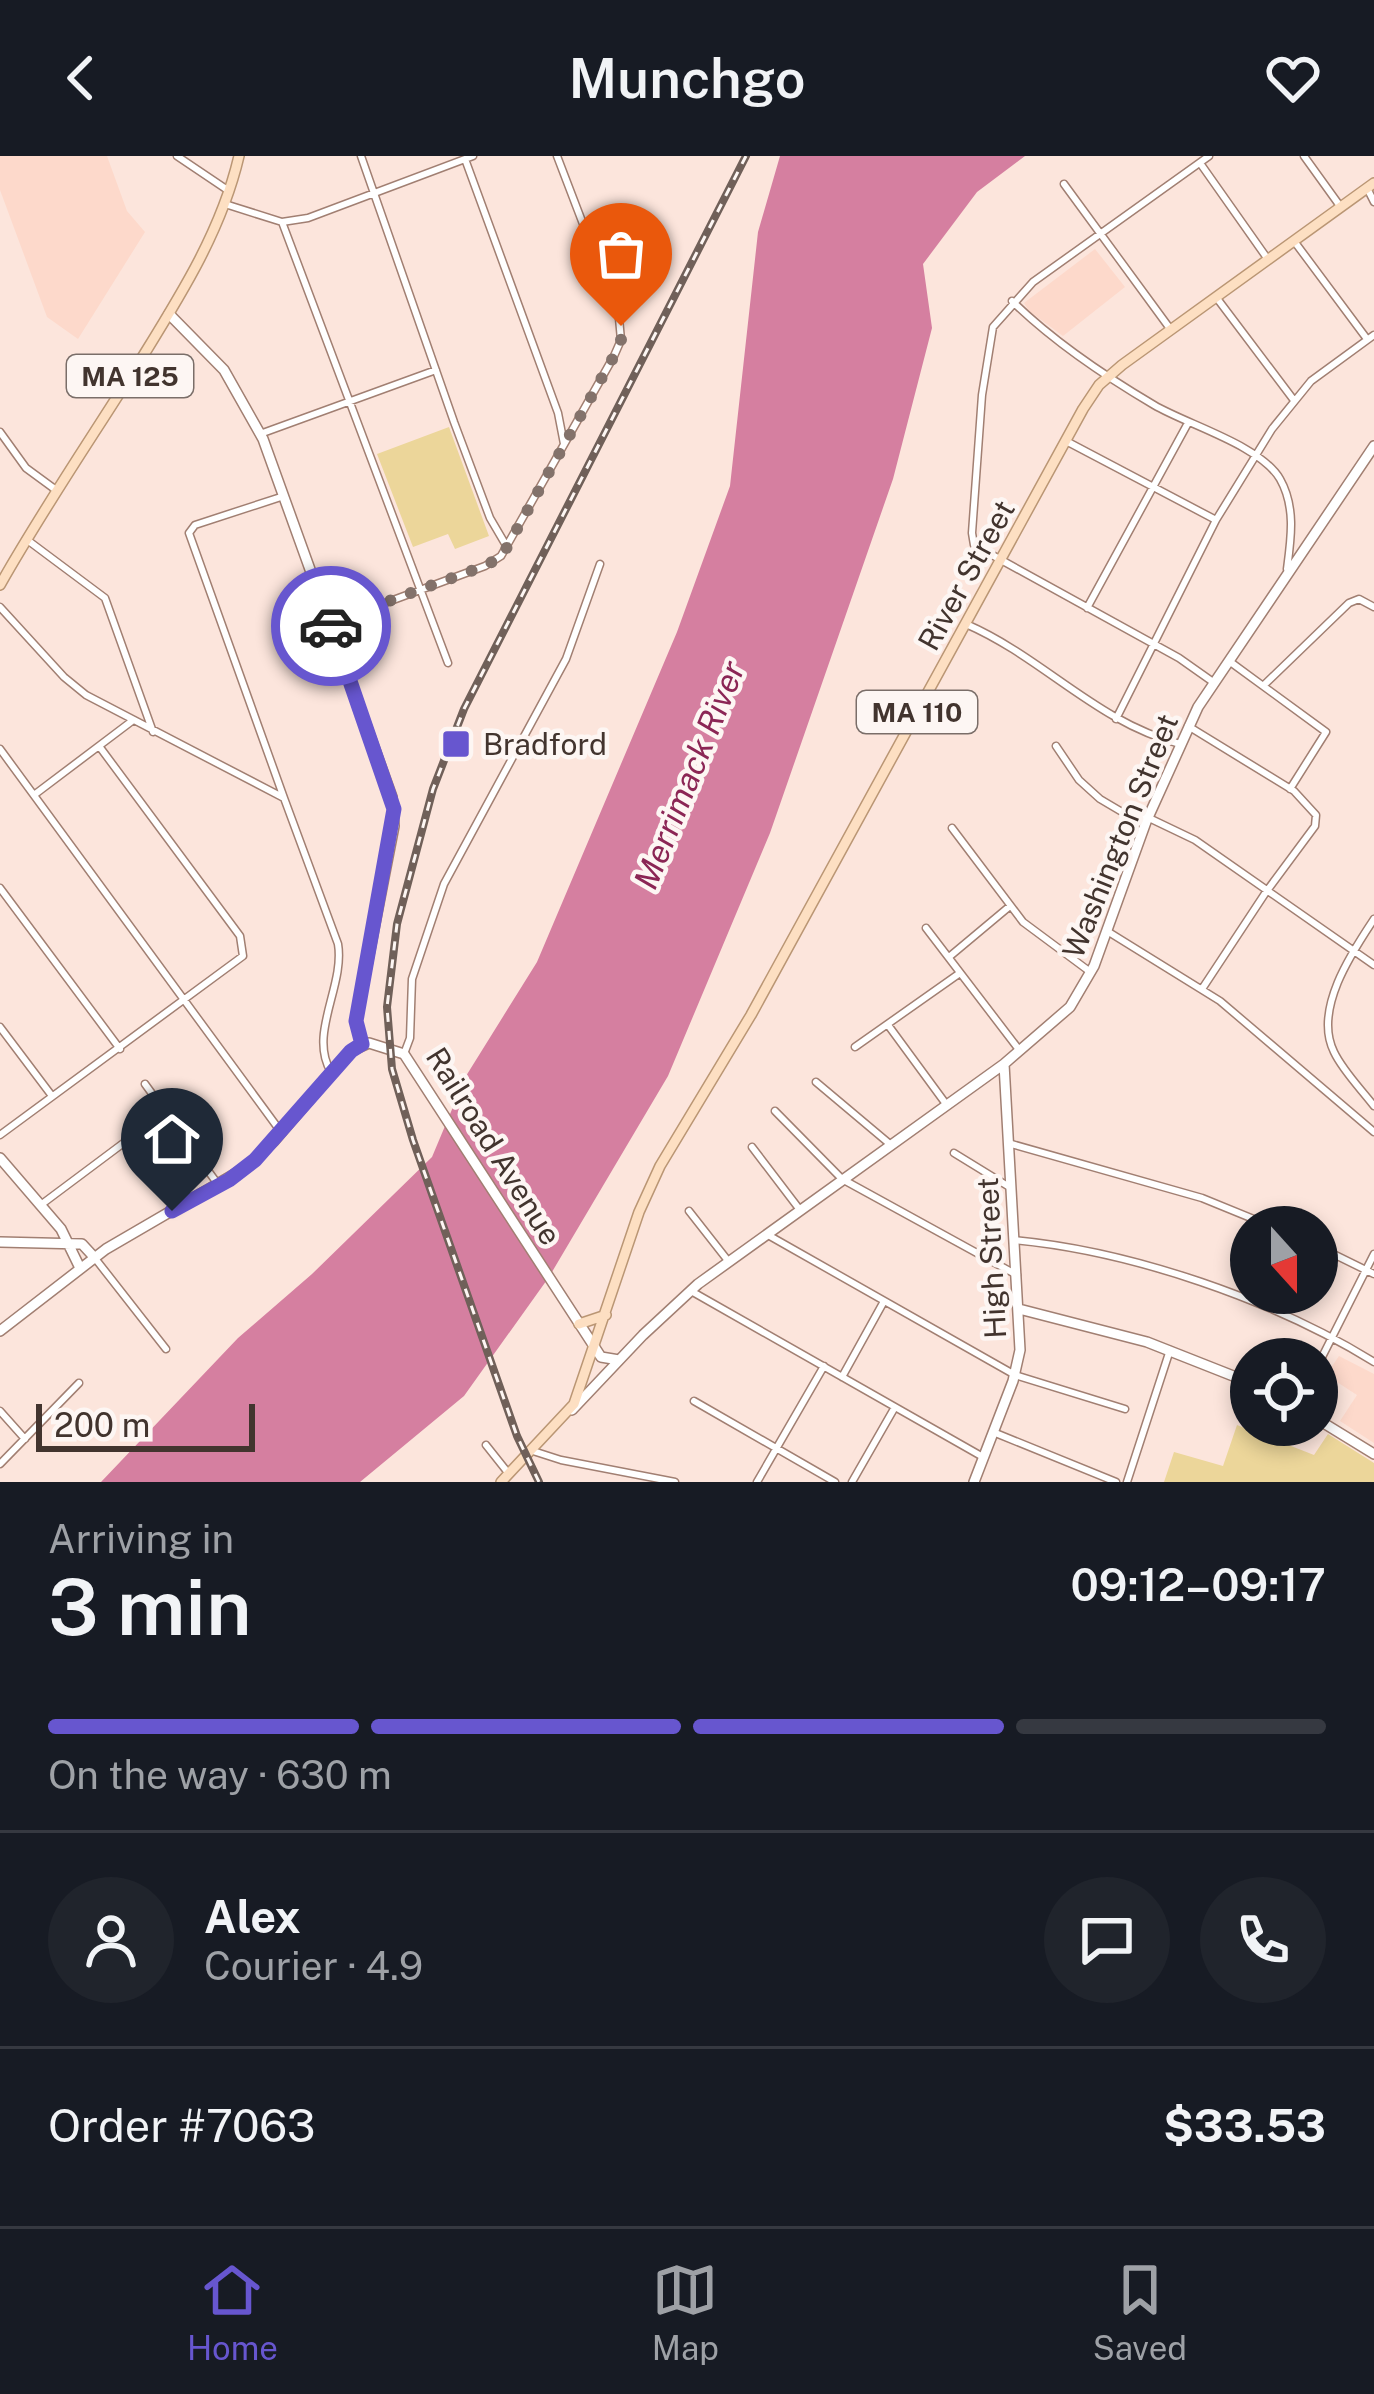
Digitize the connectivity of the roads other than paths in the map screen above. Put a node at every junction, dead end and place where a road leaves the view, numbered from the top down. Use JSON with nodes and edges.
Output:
{"nodes":[{"id":1,"x":177,"y":156,"type":"edge"},
{"id":2,"x":239,"y":156,"type":"edge"},
{"id":3,"x":361,"y":156,"type":"edge"},
{"id":4,"x":557,"y":156,"type":"edge"},
{"id":5,"x":1209,"y":156,"type":"edge"},
{"id":6,"x":1304,"y":156,"type":"edge"},
{"id":7,"x":469,"y":158,"type":"edge"},
{"id":8,"x":1200,"y":163,"type":"junction"},
{"id":9,"x":1064,"y":184,"type":"dead end"},
{"id":10,"x":1370,"y":186,"type":"edge"},
{"id":11,"x":230,"y":191,"type":"junction"},
{"id":12,"x":372,"y":194,"type":"junction"},
{"id":13,"x":1374,"y":202,"type":"edge"},
{"id":14,"x":225,"y":204,"type":"junction"},
{"id":15,"x":1341,"y":207,"type":"junction"},
{"id":16,"x":282,"y":222,"type":"junction"},
{"id":17,"x":1100,"y":234,"type":"junction"},
{"id":18,"x":1294,"y":241,"type":"junction"},
{"id":19,"x":1269,"y":260,"type":"junction"},
{"id":20,"x":1216,"y":297,"type":"junction"},
{"id":21,"x":1012,"y":302,"type":"junction"},
{"id":22,"x":169,"y":314,"type":"junction"},
{"id":23,"x":1171,"y":330,"type":"junction"},
{"id":24,"x":1371,"y":337,"type":"edge"},
{"id":25,"x":436,"y":370,"type":"junction"},
{"id":26,"x":1108,"y":377,"type":"junction"},
{"id":27,"x":1293,"y":399,"type":"junction"},
{"id":28,"x":351,"y":402,"type":"junction"},
{"id":29,"x":1188,"y":423,"type":"junction"},
{"id":30,"x":0,"y":432,"type":"edge"},
{"id":31,"x":260,"y":434,"type":"junction"},
{"id":32,"x":1066,"y":441,"type":"junction"},
{"id":33,"x":564,"y":445,"type":"junction"},
{"id":34,"x":1374,"y":446,"type":"edge"},
{"id":35,"x":1256,"y":455,"type":"junction"},
{"id":36,"x":1153,"y":488,"type":"junction"},
{"id":37,"x":56,"y":490,"type":"junction"},
{"id":38,"x":284,"y":496,"type":"junction"},
{"id":39,"x":1216,"y":520,"type":"junction"},
{"id":40,"x":26,"y":539,"type":"junction"},
{"id":41,"x":507,"y":548,"type":"junction"},
{"id":42,"x":1002,"y":558,"type":"junction"},
{"id":43,"x":600,"y":564,"type":"dead end"},
{"id":44,"x":1287,"y":571,"type":"junction"},
{"id":45,"x":0,"y":585,"type":"edge"},
{"id":46,"x":421,"y":590,"type":"junction"},
{"id":47,"x":0,"y":607,"type":"edge"},
{"id":48,"x":1374,"y":607,"type":"edge"},
{"id":49,"x":1088,"y":608,"type":"junction"},
{"id":50,"x":330,"y":624,"type":"junction"},
{"id":51,"x":966,"y":624,"type":"junction"},
{"id":52,"x":1151,"y":644,"type":"junction"},
{"id":53,"x":1229,"y":661,"type":"junction"},
{"id":54,"x":448,"y":663,"type":"dead end"},
{"id":55,"x":1214,"y":682,"type":"junction"},
{"id":56,"x":1264,"y":685,"type":"junction"},
{"id":57,"x":1116,"y":719,"type":"junction"},
{"id":58,"x":132,"y":721,"type":"junction"},
{"id":59,"x":1188,"y":726,"type":"junction"},
{"id":60,"x":153,"y":732,"type":"junction"},
{"id":61,"x":1180,"y":744,"type":"junction"},
{"id":62,"x":99,"y":746,"type":"junction"},
{"id":63,"x":1056,"y":746,"type":"dead end"},
{"id":64,"x":0,"y":748,"type":"edge"},
{"id":65,"x":1290,"y":789,"type":"junction"},
{"id":66,"x":34,"y":795,"type":"junction"},
{"id":67,"x":284,"y":798,"type":"junction"},
{"id":68,"x":1149,"y":818,"type":"junction"},
{"id":69,"x":952,"y":828,"type":"dead end"},
{"id":70,"x":0,"y":889,"type":"edge"},
{"id":71,"x":1266,"y":892,"type":"junction"},
{"id":72,"x":1010,"y":906,"type":"junction"},
{"id":73,"x":1374,"y":919,"type":"edge"},
{"id":74,"x":926,"y":928,"type":"dead end"},
{"id":75,"x":1107,"y":931,"type":"junction"},
{"id":76,"x":1353,"y":950,"type":"junction"},
{"id":77,"x":949,"y":957,"type":"junction"},
{"id":78,"x":1374,"y":965,"type":"edge"},
{"id":79,"x":961,"y":972,"type":"junction"},
{"id":80,"x":1091,"y":972,"type":"junction"},
{"id":81,"x":1202,"y":989,"type":"junction"},
{"id":82,"x":185,"y":1001,"type":"junction"},
{"id":83,"x":888,"y":1025,"type":"junction"},
{"id":84,"x":0,"y":1027,"type":"edge"},
{"id":85,"x":362,"y":1044,"type":"junction"},
{"id":86,"x":855,"y":1047,"type":"dead end"},
{"id":87,"x":120,"y":1049,"type":"junction"},
{"id":88,"x":1020,"y":1051,"type":"junction"},
{"id":89,"x":406,"y":1058,"type":"junction"},
{"id":90,"x":1004,"y":1064,"type":"junction"},
{"id":91,"x":332,"y":1072,"type":"junction"},
{"id":92,"x":990,"y":1074,"type":"junction"},
{"id":93,"x":816,"y":1082,"type":"dead end"},
{"id":94,"x":145,"y":1084,"type":"dead end"},
{"id":95,"x":1004,"y":1095,"type":"junction"},
{"id":96,"x":52,"y":1097,"type":"junction"},
{"id":97,"x":946,"y":1105,"type":"junction"},
{"id":98,"x":1374,"y":1106,"type":"edge"},
{"id":99,"x":775,"y":1111,"type":"dead end"},
{"id":100,"x":165,"y":1112,"type":"junction"},
{"id":101,"x":281,"y":1132,"type":"junction"},
{"id":102,"x":1374,"y":1132,"type":"edge"},
{"id":103,"x":0,"y":1135,"type":"edge"},
{"id":104,"x":1009,"y":1143,"type":"junction"},
{"id":105,"x":891,"y":1145,"type":"junction"},
{"id":106,"x":752,"y":1147,"type":"dead end"},
{"id":107,"x":955,"y":1153,"type":"dead end"},
{"id":108,"x":0,"y":1158,"type":"edge"},
{"id":109,"x":842,"y":1180,"type":"junction"},
{"id":110,"x":218,"y":1185,"type":"junction"},
{"id":111,"x":1011,"y":1188,"type":"junction"},
{"id":112,"x":42,"y":1204,"type":"junction"},
{"id":113,"x":1230,"y":1209,"type":"edge"},
{"id":114,"x":800,"y":1210,"type":"junction"},
{"id":115,"x":689,"y":1211,"type":"dead end"},
{"id":116,"x":766,"y":1234,"type":"junction"},
{"id":117,"x":1014,"y":1240,"type":"junction"},
{"id":118,"x":0,"y":1243,"type":"edge"},
{"id":119,"x":66,"y":1243,"type":"junction"},
{"id":120,"x":1374,"y":1254,"type":"edge"},
{"id":121,"x":1338,"y":1256,"type":"edge"},
{"id":122,"x":94,"y":1257,"type":"junction"},
{"id":123,"x":729,"y":1262,"type":"junction"},
{"id":124,"x":80,"y":1268,"type":"junction"},
{"id":125,"x":1370,"y":1272,"type":"edge"},
{"id":126,"x":1016,"y":1275,"type":"junction"},
{"id":127,"x":691,"y":1291,"type":"junction"},
{"id":128,"x":883,"y":1303,"type":"junction"},
{"id":129,"x":1019,"y":1310,"type":"junction"},
{"id":130,"x":606,"y":1315,"type":"junction"},
{"id":131,"x":579,"y":1323,"type":"junction"},
{"id":132,"x":0,"y":1331,"type":"edge"},
{"id":133,"x":1331,"y":1338,"type":"edge"},
{"id":134,"x":1334,"y":1338,"type":"edge"},
{"id":135,"x":1338,"y":1342,"type":"edge"},
{"id":136,"x":594,"y":1348,"type":"junction"},
{"id":137,"x":166,"y":1349,"type":"dead end"},
{"id":138,"x":1170,"y":1350,"type":"junction"},
{"id":139,"x":619,"y":1360,"type":"junction"},
{"id":140,"x":1374,"y":1362,"type":"edge"},
{"id":141,"x":824,"y":1366,"type":"junction"},
{"id":142,"x":1230,"y":1374,"type":"edge"},
{"id":143,"x":1015,"y":1375,"type":"junction"},
{"id":144,"x":842,"y":1377,"type":"junction"},
{"id":145,"x":80,"y":1383,"type":"dead end"},
{"id":146,"x":694,"y":1401,"type":"dead end"},
{"id":147,"x":895,"y":1407,"type":"junction"},
{"id":148,"x":1125,"y":1409,"type":"dead end"},
{"id":149,"x":0,"y":1411,"type":"edge"},
{"id":150,"x":567,"y":1415,"type":"junction"},
{"id":151,"x":1338,"y":1431,"type":"edge"},
{"id":152,"x":993,"y":1432,"type":"junction"},
{"id":153,"x":25,"y":1439,"type":"junction"},
{"id":154,"x":486,"y":1445,"type":"dead end"},
{"id":155,"x":532,"y":1450,"type":"junction"},
{"id":156,"x":776,"y":1450,"type":"junction"},
{"id":157,"x":1374,"y":1454,"type":"edge"},
{"id":158,"x":983,"y":1457,"type":"junction"},
{"id":159,"x":0,"y":1464,"type":"edge"},
{"id":160,"x":506,"y":1479,"type":"edge"},
{"id":161,"x":674,"y":1482,"type":"edge"},
{"id":162,"x":758,"y":1482,"type":"edge"},
{"id":163,"x":835,"y":1482,"type":"edge"},
{"id":164,"x":852,"y":1482,"type":"edge"},
{"id":165,"x":974,"y":1482,"type":"edge"},
{"id":166,"x":1116,"y":1482,"type":"edge"},
{"id":167,"x":1127,"y":1482,"type":"edge"}],
"edges":[{"from":1,"to":11,"type":"street"},
{"from":2,"to":11,"type":"main road","number":"MA 125"},
{"from":3,"to":12,"type":"street"},
{"from":4,"to":33,"type":"street"},
{"from":5,"to":8,"type":"street"},
{"from":6,"to":15,"type":"street"},
{"from":7,"to":12,"type":"street"},
{"from":7,"to":33,"type":"street"},
{"from":8,"to":17,"type":"street"},
{"from":8,"to":19,"type":"street"},
{"from":9,"to":17,"type":"street"},
{"from":10,"to":13,"type":"street"},
{"from":10,"to":15,"type":"main road","name":"River Street","number":"MA 110"},
{"from":11,"to":14,"type":"main road","number":"MA 125"},
{"from":12,"to":16,"type":"street"},
{"from":12,"to":25,"type":"street"},
{"from":14,"to":16,"type":"street"},
{"from":14,"to":22,"type":"main road","number":"MA 125"},
{"from":15,"to":18,"type":"main road","name":"River Street","number":"MA 110"},
{"from":16,"to":28,"type":"street"},
{"from":17,"to":21,"type":"street"},
{"from":17,"to":23,"type":"street"},
{"from":18,"to":19,"type":"main road","name":"River Street","number":"MA 110"},
{"from":18,"to":24,"type":"street"},
{"from":19,"to":20,"type":"main road","name":"River Street","number":"MA 110"},
{"from":20,"to":23,"type":"main road","name":"River Street","number":"MA 110"},
{"from":20,"to":27,"type":"street"},
{"from":21,"to":26,"type":"street"},
{"from":21,"to":42,"type":"street"},
{"from":22,"to":31,"type":"street"},
{"from":22,"to":37,"type":"main road","number":"MA 125"},
{"from":23,"to":26,"type":"main road","name":"River Street","number":"MA 110"},
{"from":24,"to":27,"type":"street"},
{"from":25,"to":28,"type":"street"},
{"from":25,"to":41,"type":"street"},
{"from":26,"to":29,"type":"street"},
{"from":26,"to":32,"type":"main road","name":"River Street","number":"MA 110"},
{"from":27,"to":35,"type":"street"},
{"from":28,"to":31,"type":"street"},
{"from":28,"to":46,"type":"street"},
{"from":29,"to":35,"type":"street"},
{"from":29,"to":36,"type":"street"},
{"from":30,"to":37,"type":"street"},
{"from":31,"to":38,"type":"street"},
{"from":32,"to":36,"type":"street"},
{"from":32,"to":42,"type":"main road","name":"River Street","number":"MA 110"},
{"from":33,"to":41,"type":"street"},
{"from":34,"to":44,"type":"street","name":"Washington Street"},
{"from":35,"to":39,"type":"street"},
{"from":35,"to":44,"type":"street"},
{"from":36,"to":39,"type":"street"},
{"from":36,"to":49,"type":"street"},
{"from":37,"to":40,"type":"main road","number":"MA 125"},
{"from":38,"to":50,"type":"street"},
{"from":38,"to":67,"type":"street"},
{"from":39,"to":52,"type":"street"},
{"from":40,"to":45,"type":"main road","number":"MA 125"},
{"from":40,"to":60,"type":"street"},
{"from":41,"to":46,"type":"street"},
{"from":42,"to":49,"type":"street"},
{"from":42,"to":51,"type":"main road","name":"River Street","number":"MA 110"},
{"from":43,"to":89,"type":"street","name":"Railroad Avenue"},
{"from":44,"to":53,"type":"street","name":"Washington Street"},
{"from":46,"to":50,"type":"street"},
{"from":46,"to":54,"type":"street"},
{"from":47,"to":58,"type":"street"},
{"from":48,"to":56,"type":"street"},
{"from":49,"to":52,"type":"street"},
{"from":50,"to":85,"type":"street"},
{"from":51,"to":57,"type":"street"},
{"from":51,"to":130,"type":"main road","name":"River Street","number":"MA 110"},
{"from":52,"to":55,"type":"street"},
{"from":52,"to":57,"type":"street"},
{"from":53,"to":55,"type":"street","name":"Washington Street"},
{"from":53,"to":56,"type":"street"},
{"from":55,"to":59,"type":"street","name":"Washington Street"},
{"from":56,"to":65,"type":"street"},
{"from":57,"to":61,"type":"street"},
{"from":58,"to":60,"type":"street"},
{"from":58,"to":62,"type":"street"},
{"from":59,"to":61,"type":"street","name":"Washington Street"},
{"from":59,"to":65,"type":"street"},
{"from":60,"to":67,"type":"street"},
{"from":61,"to":68,"type":"street","name":"Washington Street"},
{"from":62,"to":66,"type":"street"},
{"from":62,"to":82,"type":"street"},
{"from":63,"to":68,"type":"street"},
{"from":64,"to":66,"type":"street"},
{"from":65,"to":71,"type":"street"},
{"from":66,"to":82,"type":"street"},
{"from":67,"to":91,"type":"street"},
{"from":68,"to":71,"type":"street"},
{"from":68,"to":75,"type":"street","name":"Washington Street"},
{"from":69,"to":72,"type":"street"},
{"from":70,"to":87,"type":"street"},
{"from":71,"to":76,"type":"street"},
{"from":71,"to":81,"type":"street"},
{"from":72,"to":77,"type":"street"},
{"from":72,"to":80,"type":"street"},
{"from":73,"to":76,"type":"street"},
{"from":74,"to":77,"type":"street"},
{"from":75,"to":80,"type":"street","name":"Washington Street"},
{"from":75,"to":81,"type":"street"},
{"from":76,"to":78,"type":"street"},
{"from":76,"to":98,"type":"street"},
{"from":77,"to":79,"type":"street"},
{"from":79,"to":83,"type":"street"},
{"from":79,"to":88,"type":"street"},
{"from":80,"to":88,"type":"street","name":"Washington Street"},
{"from":81,"to":102,"type":"street"},
{"from":82,"to":87,"type":"street"},
{"from":82,"to":101,"type":"street"},
{"from":83,"to":86,"type":"street"},
{"from":83,"to":97,"type":"street"},
{"from":84,"to":96,"type":"street"},
{"from":85,"to":89,"type":"street"},
{"from":85,"to":91,"type":"street"},
{"from":87,"to":96,"type":"street"},
{"from":88,"to":90,"type":"street","name":"Washington Street"},
{"from":89,"to":131,"type":"street","name":"Railroad Avenue"},
{"from":90,"to":92,"type":"street","name":"Washington Street"},
{"from":90,"to":95,"type":"street","name":"High Street"},
{"from":91,"to":101,"type":"street"},
{"from":92,"to":95,"type":"street","name":"High Street"},
{"from":92,"to":97,"type":"street","name":"Washington Street"},
{"from":93,"to":105,"type":"street"},
{"from":94,"to":100,"type":"street"},
{"from":95,"to":104,"type":"street","name":"High Street"},
{"from":96,"to":103,"type":"street"},
{"from":97,"to":105,"type":"street","name":"Washington Street"},
{"from":99,"to":109,"type":"street"},
{"from":100,"to":110,"type":"street"},
{"from":100,"to":112,"type":"street"},
{"from":101,"to":110,"type":"street"},
{"from":104,"to":111,"type":"street","name":"High Street"},
{"from":104,"to":113,"type":"street"},
{"from":105,"to":109,"type":"street","name":"Washington Street"},
{"from":106,"to":114,"type":"street"},
{"from":107,"to":111,"type":"street"},
{"from":108,"to":112,"type":"street"},
{"from":109,"to":114,"type":"street","name":"Washington Street"},
{"from":109,"to":126,"type":"street"},
{"from":110,"to":122,"type":"street"},
{"from":111,"to":117,"type":"street","name":"High Street"},
{"from":112,"to":119,"type":"street"},
{"from":114,"to":116,"type":"street","name":"Washington Street"},
{"from":115,"to":123,"type":"street"},
{"from":116,"to":123,"type":"street","name":"Washington Street"},
{"from":116,"to":128,"type":"street"},
{"from":117,"to":126,"type":"street","name":"High Street"},
{"from":117,"to":133,"type":"street"},
{"from":118,"to":119,"type":"street"},
{"from":119,"to":122,"type":"street"},
{"from":119,"to":124,"type":"street"},
{"from":120,"to":125,"type":"street"},
{"from":121,"to":125,"type":"street"},
{"from":122,"to":124,"type":"street"},
{"from":122,"to":137,"type":"street"},
{"from":123,"to":127,"type":"street","name":"Washington Street"},
{"from":124,"to":132,"type":"street"},
{"from":125,"to":134,"type":"street"},
{"from":126,"to":129,"type":"street","name":"High Street"},
{"from":127,"to":139,"type":"street","name":"Washington Street"},
{"from":127,"to":141,"type":"street"},
{"from":128,"to":143,"type":"street"},
{"from":128,"to":144,"type":"street"},
{"from":129,"to":138,"type":"street"},
{"from":129,"to":143,"type":"street","name":"High Street"},
{"from":130,"to":131,"type":"main road"},
{"from":130,"to":136,"type":"main road","name":"River Street","number":"MA 110"},
{"from":131,"to":136,"type":"street","name":"Railroad Avenue"},
{"from":135,"to":140,"type":"street"},
{"from":136,"to":139,"type":"street"},
{"from":136,"to":150,"type":"main road","name":"Washington Street","number":"MA 110"},
{"from":138,"to":142,"type":"street"},
{"from":138,"to":167,"type":"street"},
{"from":139,"to":150,"type":"street","name":"Washington Street"},
{"from":141,"to":144,"type":"street"},
{"from":141,"to":156,"type":"street"},
{"from":143,"to":148,"type":"street"},
{"from":143,"to":152,"type":"street","name":"High Street"},
{"from":144,"to":147,"type":"street"},
{"from":145,"to":153,"type":"street"},
{"from":146,"to":156,"type":"street"},
{"from":147,"to":158,"type":"street"},
{"from":147,"to":164,"type":"street"},
{"from":149,"to":153,"type":"street"},
{"from":150,"to":155,"type":"main road","name":"Washington Street","number":"MA 110"},
{"from":151,"to":157,"type":"street"},
{"from":152,"to":158,"type":"street","name":"High Street"},
{"from":152,"to":166,"type":"street"},
{"from":153,"to":159,"type":"street"},
{"from":154,"to":160,"type":"street"},
{"from":155,"to":160,"type":"main road","name":"Washington Street","number":"MA 110"},
{"from":155,"to":161,"type":"street"},
{"from":156,"to":162,"type":"street"},
{"from":156,"to":163,"type":"street"},
{"from":158,"to":165,"type":"street","name":"High Street"}]}
